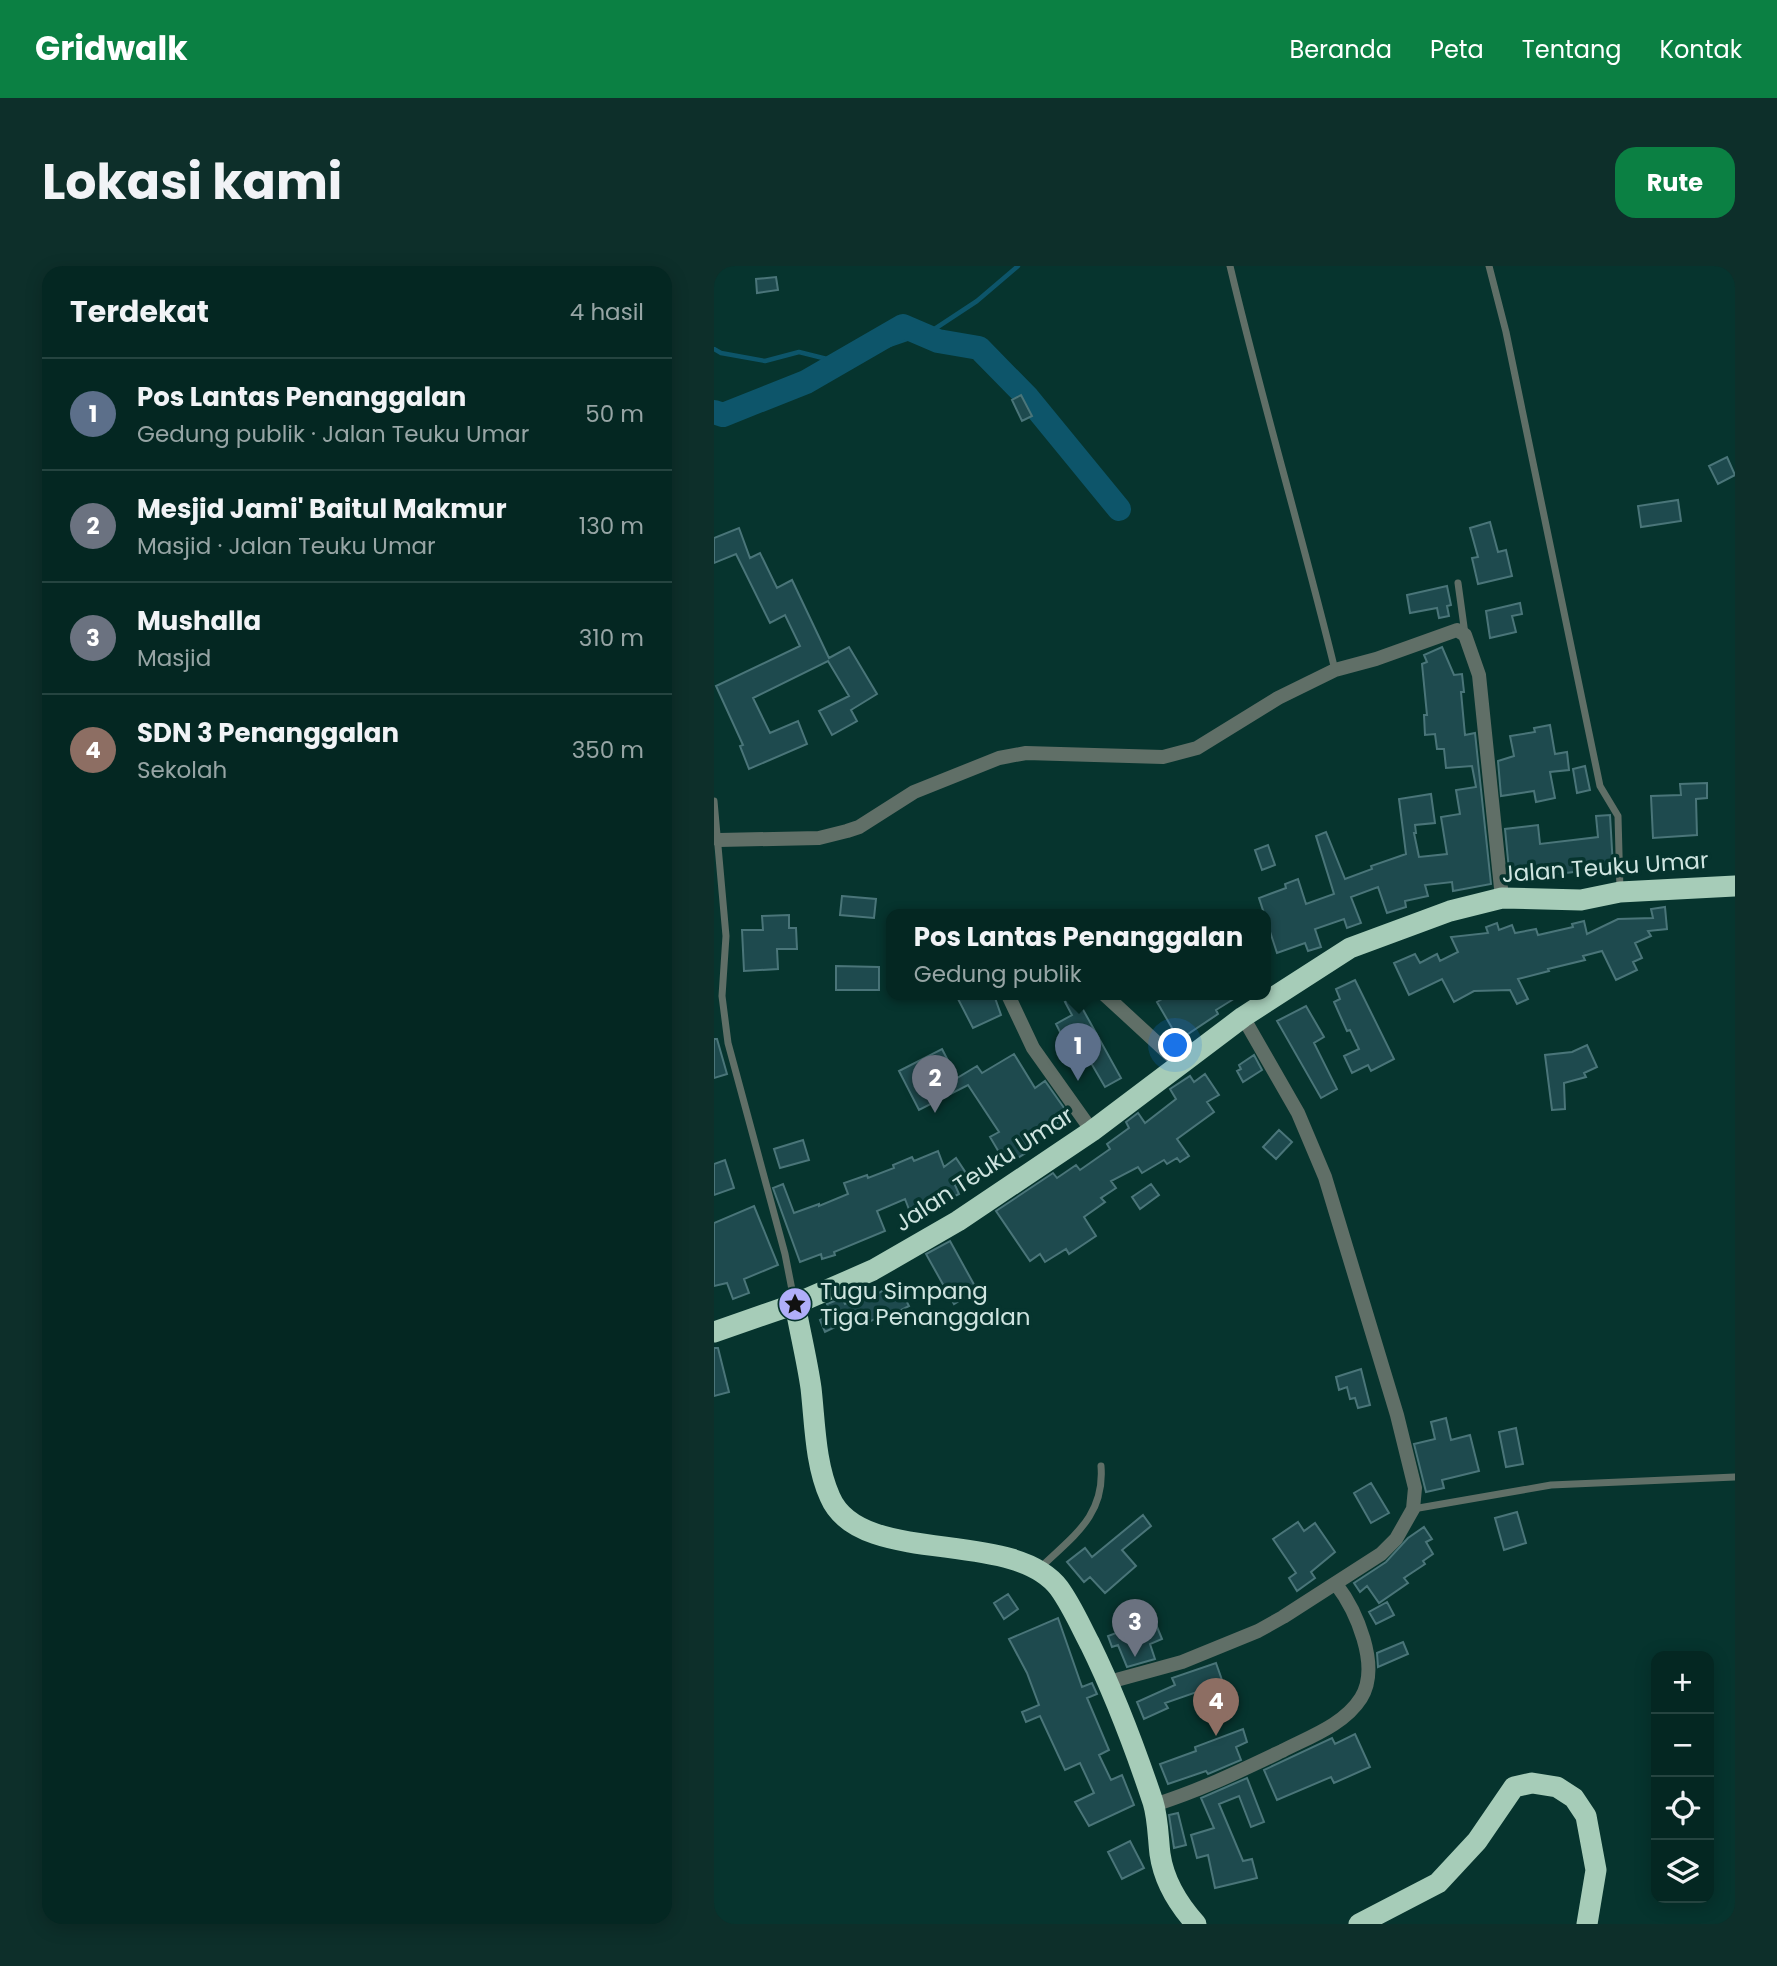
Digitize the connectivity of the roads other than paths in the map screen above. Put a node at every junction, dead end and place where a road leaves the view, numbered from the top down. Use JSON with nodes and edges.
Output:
{"nodes":[{"id":1,"x":1230,"y":266,"type":"edge"},
{"id":2,"x":1489,"y":266,"type":"edge"},
{"id":3,"x":1458,"y":583,"type":"dead end"},
{"id":4,"x":1465,"y":635,"type":"junction"},
{"id":5,"x":1335,"y":670,"type":"junction"},
{"id":6,"x":714,"y":801,"type":"edge"},
{"id":7,"x":719,"y":840,"type":"junction"},
{"id":8,"x":1735,"y":886,"type":"edge"},
{"id":9,"x":1620,"y":892,"type":"junction"},
{"id":10,"x":1502,"y":898,"type":"junction"},
{"id":11,"x":1271,"y":999,"type":"edge"},
{"id":12,"x":1010,"y":1000,"type":"edge"},
{"id":13,"x":1110,"y":1000,"type":"edge"},
{"id":14,"x":1269,"y":1000,"type":"edge"},
{"id":15,"x":1243,"y":1017,"type":"junction"},
{"id":16,"x":1181,"y":1065,"type":"junction"},
{"id":17,"x":1092,"y":1131,"type":"junction"},
{"id":18,"x":795,"y":1304,"type":"junction"},
{"id":19,"x":714,"y":1332,"type":"edge"},
{"id":20,"x":1101,"y":1466,"type":"dead end"},
{"id":21,"x":1735,"y":1477,"type":"edge"},
{"id":22,"x":1413,"y":1509,"type":"junction"},
{"id":23,"x":1037,"y":1571,"type":"junction"},
{"id":24,"x":1336,"y":1584,"type":"junction"},
{"id":25,"x":1109,"y":1682,"type":"junction"},
{"id":26,"x":1154,"y":1805,"type":"junction"},
{"id":27,"x":1196,"y":1924,"type":"edge"},
{"id":28,"x":1359,"y":1924,"type":"edge"},
{"id":29,"x":1587,"y":1924,"type":"edge"}],
"edges":[{"from":1,"to":5,"type":"lane"},
{"from":2,"to":9,"type":"lane"},
{"from":3,"to":4,"type":"lane"},
{"from":4,"to":5,"type":"street"},
{"from":4,"to":10,"type":"street"},
{"from":5,"to":7,"type":"street"},
{"from":6,"to":7,"type":"lane"},
{"from":7,"to":18,"type":"lane"},
{"from":8,"to":9,"type":"highway","name":"Jalan Teuku Umar"},
{"from":9,"to":10,"type":"highway","name":"Jalan Teuku Umar"},
{"from":10,"to":11,"type":"highway","name":"Jalan Teuku Umar"},
{"from":12,"to":17,"type":"street"},
{"from":13,"to":16,"type":"street"},
{"from":14,"to":15,"type":"highway","name":"Jalan Teuku Umar"},
{"from":15,"to":16,"type":"highway","name":"Jalan Teuku Umar"},
{"from":15,"to":22,"type":"street"},
{"from":16,"to":17,"type":"highway","name":"Jalan Teuku Umar"},
{"from":17,"to":18,"type":"highway","name":"Jalan Teuku Umar"},
{"from":18,"to":19,"type":"highway","name":"Jalan Teuku Umar"},
{"from":18,"to":23,"type":"highway"},
{"from":20,"to":23,"type":"lane"},
{"from":21,"to":22,"type":"lane"},
{"from":22,"to":24,"type":"street"},
{"from":23,"to":25,"type":"highway"},
{"from":24,"to":25,"type":"street"},
{"from":24,"to":26,"type":"street"},
{"from":25,"to":26,"type":"highway"},
{"from":26,"to":27,"type":"highway"},
{"from":28,"to":29,"type":"highway"}]}
